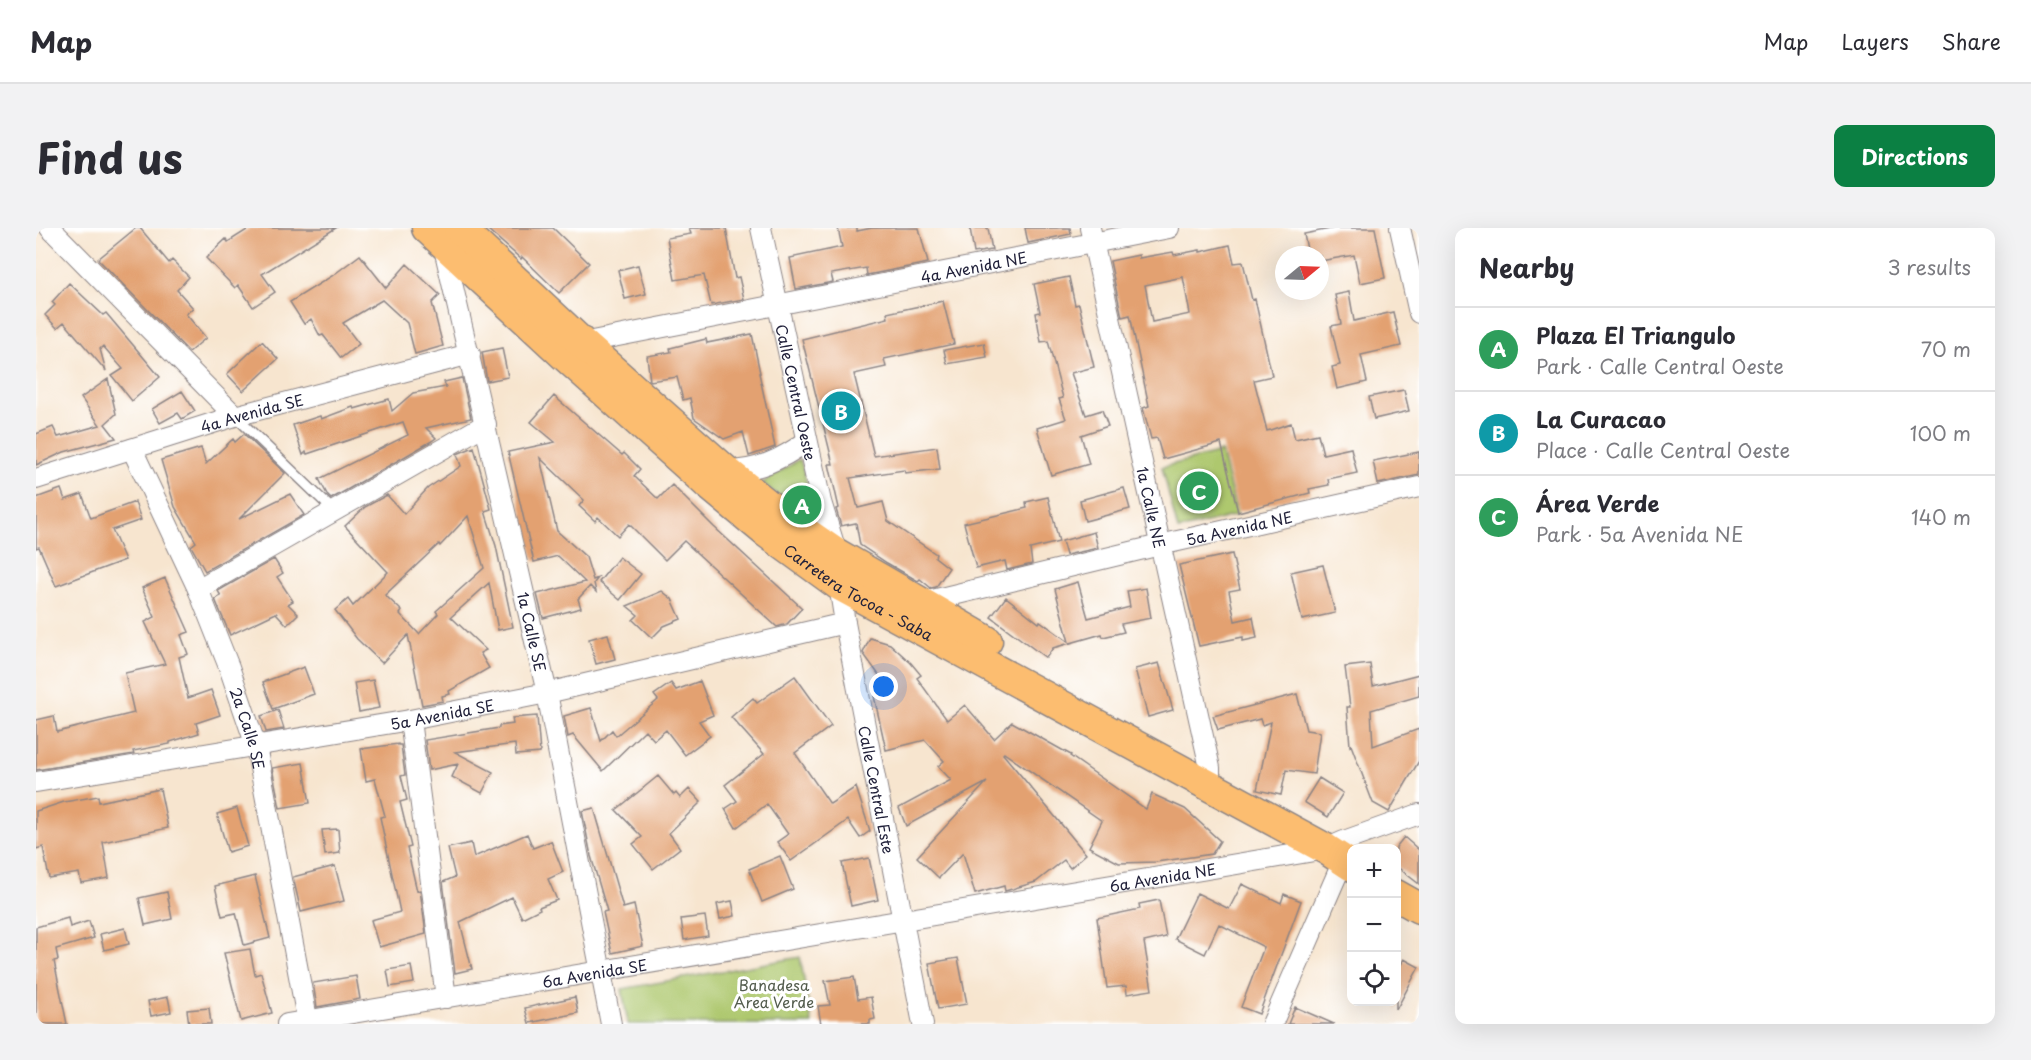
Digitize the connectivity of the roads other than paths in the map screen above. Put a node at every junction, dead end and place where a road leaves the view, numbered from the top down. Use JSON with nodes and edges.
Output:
{"nodes":[{"id":1,"x":50,"y":228,"type":"edge"},
{"id":2,"x":761,"y":228,"type":"edge"},
{"id":3,"x":1169,"y":228,"type":"edge"},
{"id":4,"x":1400,"y":228,"type":"edge"},
{"id":5,"x":443,"y":233,"type":"edge"},
{"id":6,"x":1091,"y":236,"type":"edge"},
{"id":7,"x":778,"y":305,"type":"junction"},
{"id":8,"x":1419,"y":313,"type":"edge"},
{"id":9,"x":582,"y":343,"type":"junction"},
{"id":10,"x":470,"y":354,"type":"junction"},
{"id":11,"x":235,"y":416,"type":"junction"},
{"id":12,"x":486,"y":424,"type":"junction"},
{"id":13,"x":807,"y":441,"type":"junction"},
{"id":14,"x":132,"y":449,"type":"junction"},
{"id":15,"x":726,"y":471,"type":"junction"},
{"id":16,"x":36,"y":479,"type":"edge"},
{"id":17,"x":1419,"y":487,"type":"edge"},
{"id":18,"x":334,"y":511,"type":"junction"},
{"id":19,"x":1160,"y":545,"type":"junction"},
{"id":20,"x":837,"y":554,"type":"junction"},
{"id":21,"x":839,"y":585,"type":"junction"},
{"id":22,"x":198,"y":589,"type":"junction"},
{"id":23,"x":920,"y":603,"type":"junction"},
{"id":24,"x":845,"y":623,"type":"junction"},
{"id":25,"x":547,"y":693,"type":"junction"},
{"id":26,"x":410,"y":720,"type":"junction"},
{"id":27,"x":256,"y":746,"type":"junction"},
{"id":28,"x":1210,"y":778,"type":"junction"},
{"id":29,"x":36,"y":782,"type":"edge"},
{"id":30,"x":1419,"y":814,"type":"edge"},
{"id":31,"x":1344,"y":853,"type":"edge"},
{"id":32,"x":1401,"y":879,"type":"edge"},
{"id":33,"x":1419,"y":888,"type":"edge"},
{"id":34,"x":1401,"y":898,"type":"edge"},
{"id":35,"x":1419,"y":908,"type":"edge"},
{"id":36,"x":903,"y":920,"type":"junction"},
{"id":37,"x":600,"y":972,"type":"junction"},
{"id":38,"x":446,"y":998,"type":"junction"},
{"id":39,"x":308,"y":1022,"type":"edge"},
{"id":40,"x":287,"y":1024,"type":"edge"},
{"id":41,"x":610,"y":1024,"type":"edge"},
{"id":42,"x":923,"y":1024,"type":"edge"},
{"id":43,"x":1272,"y":1024,"type":"edge"}],
"edges":[{"from":1,"to":11,"type":"street"},
{"from":2,"to":7,"type":"street","name":"Calle Central Oeste"},
{"from":3,"to":6,"type":"street","name":"4a Avenida NE"},
{"from":4,"to":8,"type":"street"},
{"from":5,"to":9,"type":"main road","name":"Carretera Tocoa - Saba"},
{"from":5,"to":10,"type":"street","name":"1a Calle SE"},
{"from":5,"to":21,"type":"main road","name":"Carretera Tocoa - Saba"},
{"from":6,"to":7,"type":"street","name":"4a Avenida NE"},
{"from":6,"to":19,"type":"street","name":"1a Calle NE"},
{"from":7,"to":9,"type":"street"},
{"from":7,"to":13,"type":"street","name":"Calle Central Oeste"},
{"from":9,"to":15,"type":"main road","name":"Carretera Tocoa - Saba"},
{"from":10,"to":11,"type":"street","name":"4a Avenida SE"},
{"from":10,"to":12,"type":"street","name":"1a Calle SE"},
{"from":11,"to":14,"type":"street","name":"4a Avenida SE"},
{"from":11,"to":18,"type":"lane"},
{"from":12,"to":18,"type":"street"},
{"from":12,"to":25,"type":"street","name":"1a Calle SE"},
{"from":13,"to":15,"type":"street"},
{"from":13,"to":20,"type":"street","name":"Calle Central Oeste"},
{"from":14,"to":16,"type":"street","name":"4a Avenida SE"},
{"from":14,"to":22,"type":"street","name":"2a Calle SE"},
{"from":15,"to":20,"type":"main road","name":"Carretera Tocoa - Saba"},
{"from":17,"to":19,"type":"street","name":"5a Avenida NE"},
{"from":18,"to":22,"type":"street"},
{"from":19,"to":23,"type":"street","name":"5a Avenida NE"},
{"from":19,"to":28,"type":"street","name":"1a Calle NE"},
{"from":20,"to":21,"type":"street","name":"Calle Central Este"},
{"from":20,"to":23,"type":"main road","name":"Carretera Tocoa - Saba"},
{"from":21,"to":24,"type":"street","name":"Calle Central Este"},
{"from":21,"to":28,"type":"main road","name":"Carretera Tocoa - Saba"},
{"from":22,"to":27,"type":"street","name":"2a Calle SE"},
{"from":23,"to":28,"type":"main road","name":"Carretera Tocoa - Saba"},
{"from":24,"to":25,"type":"street","name":"5a Avenida SE"},
{"from":24,"to":36,"type":"street","name":"Calle Central Este"},
{"from":25,"to":26,"type":"street","name":"5a Avenida SE"},
{"from":25,"to":37,"type":"street","name":"1a Calle SE"},
{"from":26,"to":27,"type":"street","name":"5a Avenida SE"},
{"from":26,"to":38,"type":"street"},
{"from":27,"to":29,"type":"street","name":"5a Avenida SE"},
{"from":27,"to":39,"type":"street","name":"2a Calle SE"},
{"from":28,"to":31,"type":"main road","name":"Carretera Tocoa - Saba"},
{"from":30,"to":31,"type":"street","name":"6a Avenida NE"},
{"from":31,"to":36,"type":"street","name":"6a Avenida NE"},
{"from":31,"to":43,"type":"street"},
{"from":32,"to":33,"type":"main road"},
{"from":34,"to":35,"type":"main road"},
{"from":36,"to":37,"type":"street","name":"6a Avenida SE"},
{"from":36,"to":42,"type":"street","name":"Calle Central Este"},
{"from":37,"to":38,"type":"street","name":"6a Avenida SE"},
{"from":37,"to":41,"type":"street","name":"1a Calle SE"},
{"from":38,"to":39,"type":"street","name":"6a Avenida SE"},
{"from":39,"to":40,"type":"street","name":"6a Avenida SE"}]}
